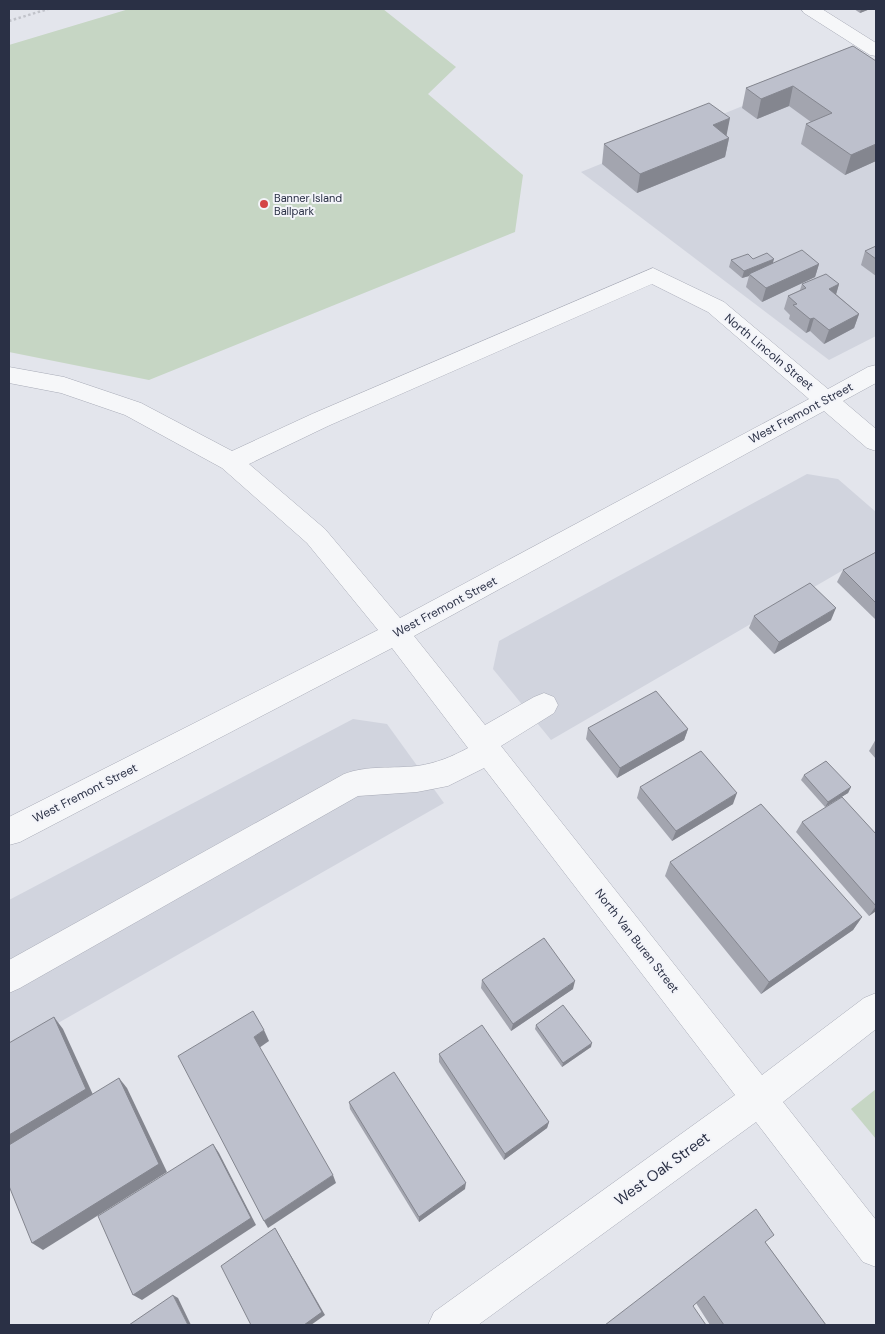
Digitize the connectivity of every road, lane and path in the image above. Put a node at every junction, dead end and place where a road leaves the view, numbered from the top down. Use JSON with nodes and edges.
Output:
{"nodes":[{"id":1,"x":48,"y":9,"type":"edge"},
{"id":2,"x":810,"y":9,"type":"edge"},
{"id":3,"x":9,"y":21,"type":"edge"},
{"id":4,"x":876,"y":29,"type":"edge"},
{"id":5,"x":855,"y":37,"type":"junction"},
{"id":6,"x":876,"y":51,"type":"edge"},
{"id":7,"x":876,"y":373,"type":"edge"},
{"id":8,"x":9,"y":375,"type":"edge"},
{"id":9,"x":825,"y":400,"type":"junction"},
{"id":10,"x":876,"y":442,"type":"edge"},
{"id":11,"x":230,"y":462,"type":"junction"},
{"id":12,"x":396,"y":633,"type":"junction"},
{"id":13,"x":544,"y":705,"type":"dead end"},
{"id":14,"x":485,"y":746,"type":"junction"},
{"id":15,"x":9,"y":832,"type":"edge"},
{"id":16,"x":9,"y":977,"type":"edge"},
{"id":17,"x":876,"y":1009,"type":"edge"},
{"id":18,"x":760,"y":1098,"type":"junction"},
{"id":19,"x":876,"y":1249,"type":"edge"},
{"id":20,"x":447,"y":1325,"type":"edge"}],
"edges":[{"from":1,"to":3,"type":"path"},
{"from":2,"to":5,"type":"street"},
{"from":4,"to":5,"type":"street"},
{"from":5,"to":6,"type":"street"},
{"from":7,"to":9,"type":"street","name":"West Fremont Street"},
{"from":8,"to":11,"type":"street","name":"North Van Buren Street"},
{"from":9,"to":10,"type":"street","name":"North Lincoln Street"},
{"from":9,"to":11,"type":"street","name":"North Lincoln Street"},
{"from":9,"to":12,"type":"street","name":"West Fremont Street"},
{"from":11,"to":12,"type":"street","name":"North Van Buren Street"},
{"from":12,"to":14,"type":"street","name":"North Van Buren Street"},
{"from":12,"to":15,"type":"street","name":"West Fremont Street"},
{"from":13,"to":14,"type":"street"},
{"from":14,"to":16,"type":"street"},
{"from":14,"to":18,"type":"street","name":"North Van Buren Street"},
{"from":17,"to":18,"type":"street","name":"West Oak Street"},
{"from":18,"to":19,"type":"street","name":"North Van Buren Street"},
{"from":18,"to":20,"type":"street","name":"West Oak Street"}]}
